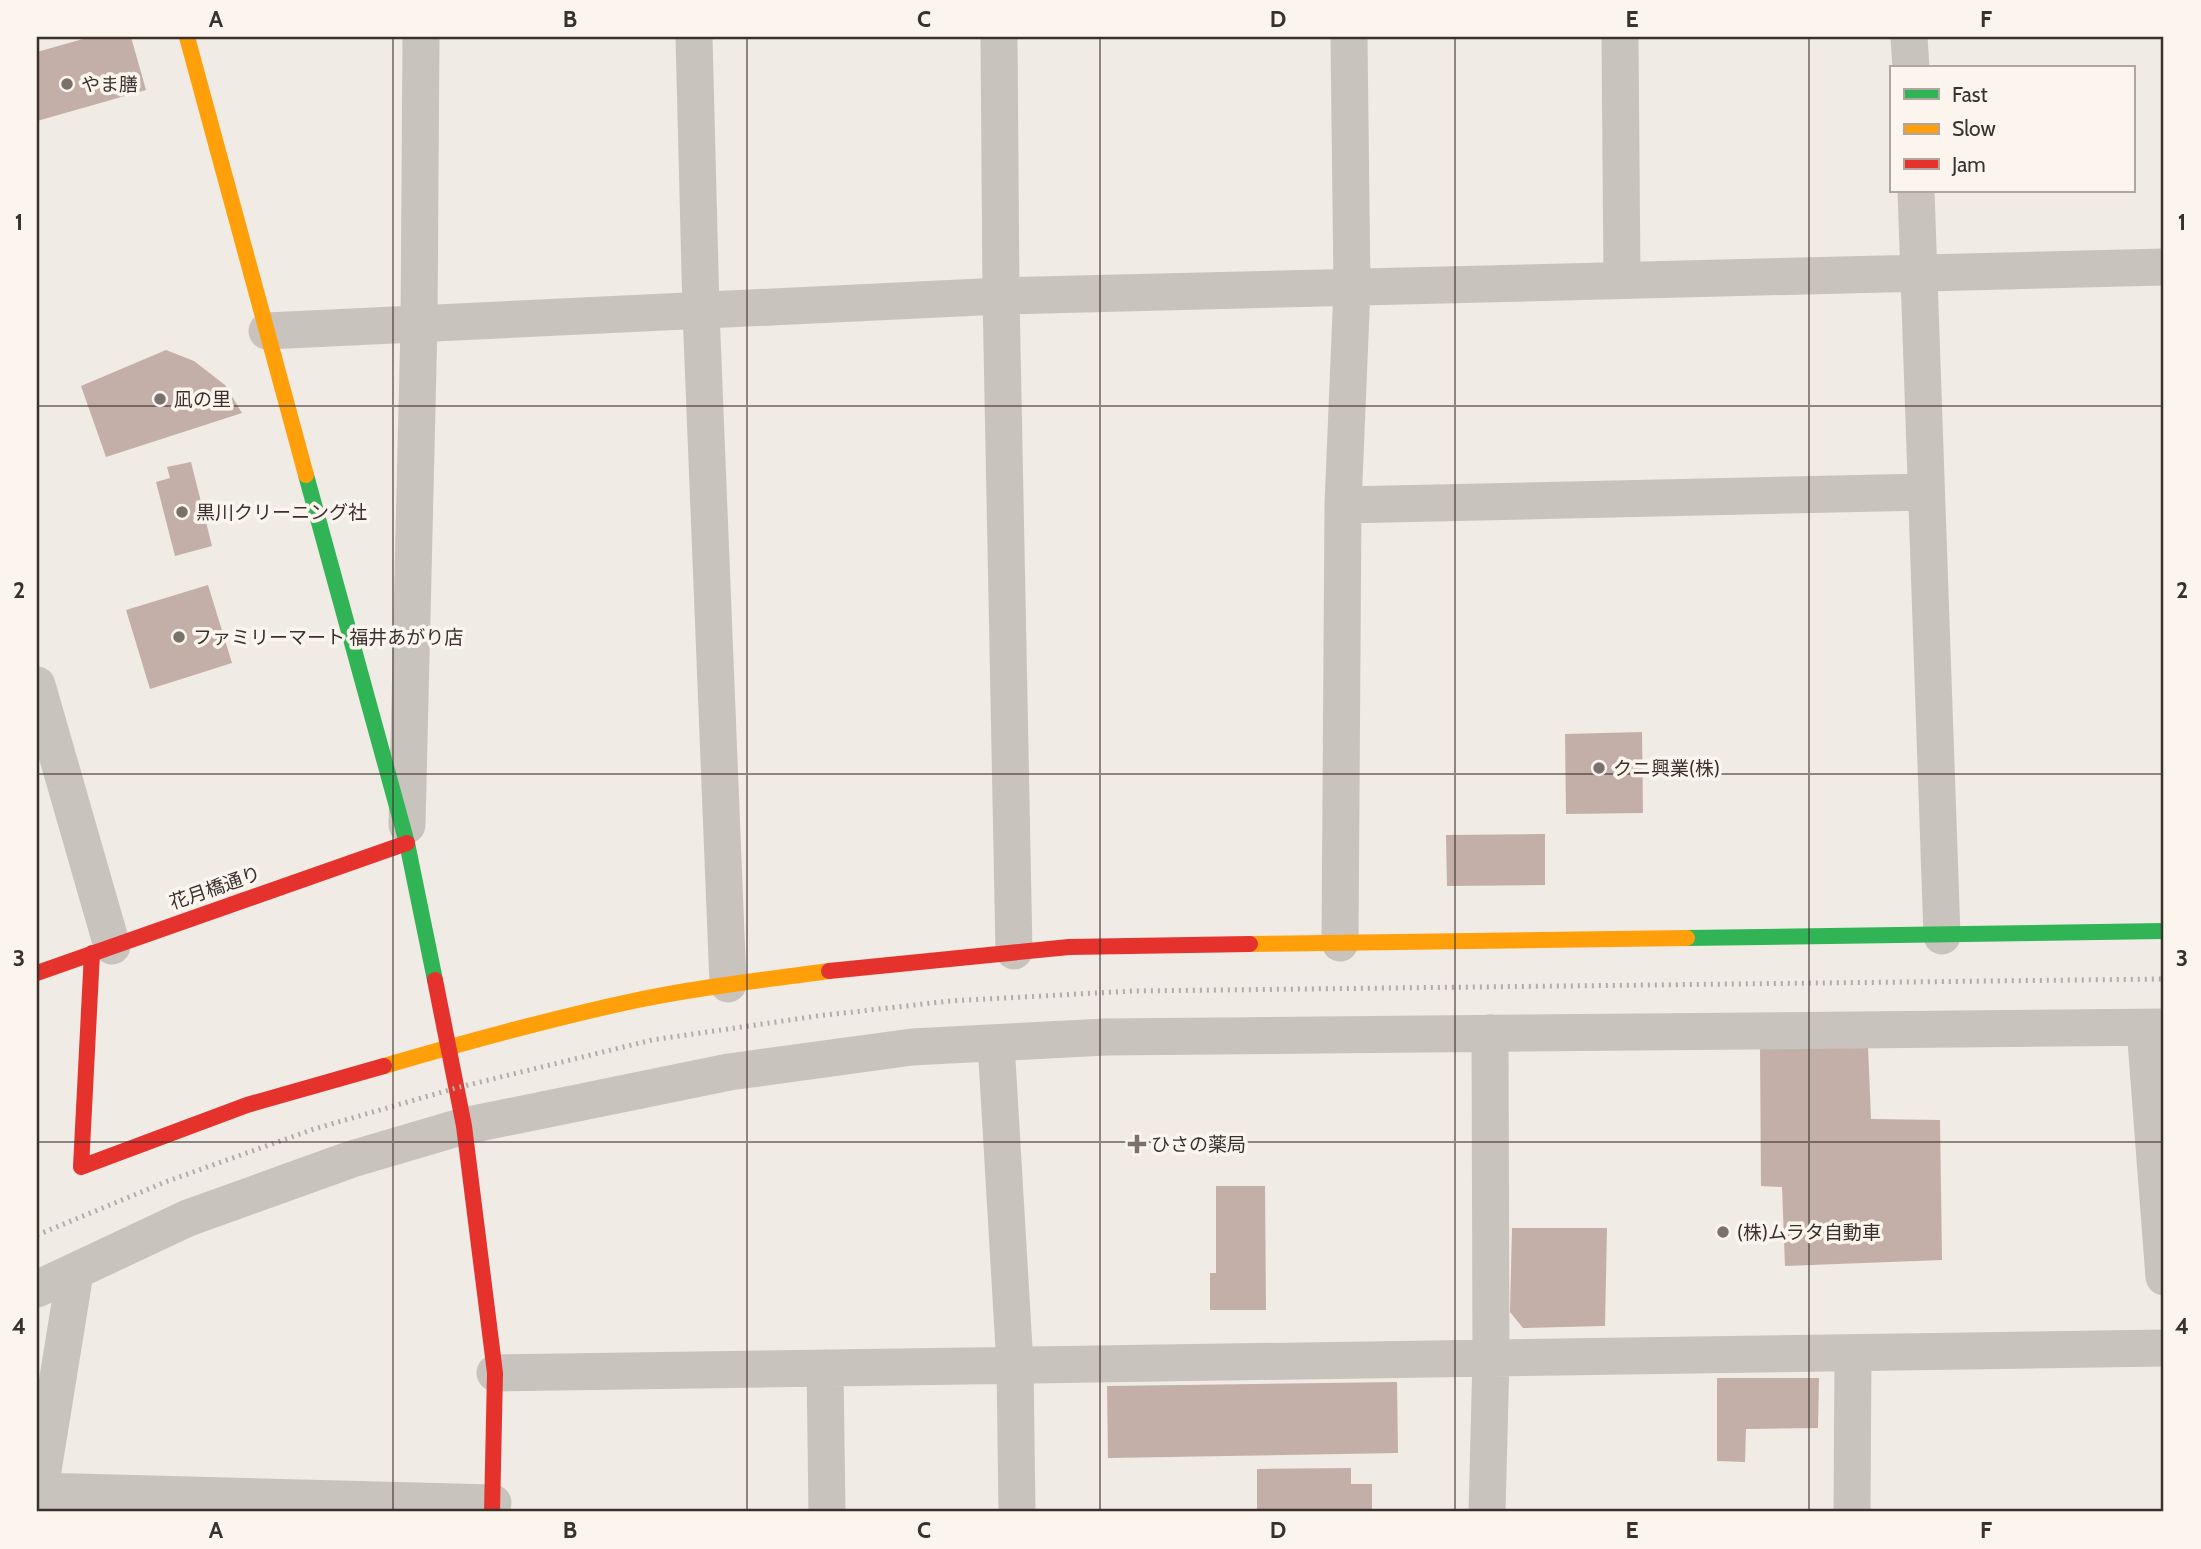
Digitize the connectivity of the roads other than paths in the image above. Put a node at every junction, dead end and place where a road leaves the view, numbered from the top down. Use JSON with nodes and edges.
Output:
{"nodes":[{"id":1,"x":187,"y":37,"type":"edge"},
{"id":2,"x":421,"y":37,"type":"edge"},
{"id":3,"x":694,"y":37,"type":"edge"},
{"id":4,"x":999,"y":37,"type":"edge"},
{"id":5,"x":1349,"y":37,"type":"edge"},
{"id":6,"x":1620,"y":37,"type":"edge"},
{"id":7,"x":1909,"y":37,"type":"edge"},
{"id":8,"x":1911,"y":66,"type":"edge"},
{"id":9,"x":1916,"y":192,"type":"edge"},
{"id":10,"x":2164,"y":267,"type":"edge"},
{"id":11,"x":1920,"y":273,"type":"junction"},
{"id":12,"x":1622,"y":280,"type":"junction"},
{"id":13,"x":1352,"y":288,"type":"junction"},
{"id":14,"x":1001,"y":296,"type":"junction"},
{"id":15,"x":701,"y":311,"type":"junction"},
{"id":16,"x":419,"y":324,"type":"junction"},
{"id":17,"x":267,"y":331,"type":"junction"},
{"id":18,"x":1926,"y":492,"type":"junction"},
{"id":19,"x":1342,"y":505,"type":"junction"},
{"id":20,"x":37,"y":685,"type":"edge"},
{"id":21,"x":407,"y":843,"type":"junction"},
{"id":22,"x":2164,"y":931,"type":"edge"},
{"id":23,"x":1942,"y":936,"type":"junction"},
{"id":24,"x":1340,"y":943,"type":"junction"},
{"id":25,"x":102,"y":950,"type":"junction"},
{"id":26,"x":1014,"y":951,"type":"junction"},
{"id":27,"x":37,"y":973,"type":"edge"},
{"id":28,"x":728,"y":984,"type":"junction"},
{"id":29,"x":2155,"y":1028,"type":"edge"},
{"id":30,"x":1490,"y":1034,"type":"junction"},
{"id":31,"x":996,"y":1043,"type":"junction"},
{"id":32,"x":448,"y":1047,"type":"junction"},
{"id":33,"x":464,"y":1126,"type":"junction"},
{"id":34,"x":75,"y":1273,"type":"junction"},
{"id":35,"x":2164,"y":1277,"type":"edge"},
{"id":36,"x":37,"y":1289,"type":"edge"},
{"id":37,"x":2164,"y":1348,"type":"edge"},
{"id":38,"x":1853,"y":1353,"type":"junction"},
{"id":39,"x":1491,"y":1358,"type":"junction"},
{"id":40,"x":1015,"y":1365,"type":"junction"},
{"id":41,"x":825,"y":1368,"type":"junction"},
{"id":42,"x":495,"y":1373,"type":"junction"},
{"id":43,"x":38,"y":1499,"type":"edge"},
{"id":44,"x":493,"y":1507,"type":"edge"},
{"id":45,"x":827,"y":1512,"type":"edge"},
{"id":46,"x":1017,"y":1512,"type":"edge"},
{"id":47,"x":1487,"y":1512,"type":"edge"},
{"id":48,"x":1852,"y":1512,"type":"edge"}],
"edges":[{"from":1,"to":17,"type":"street"},
{"from":2,"to":16,"type":"street"},
{"from":3,"to":15,"type":"street"},
{"from":4,"to":14,"type":"street"},
{"from":5,"to":13,"type":"street"},
{"from":6,"to":12,"type":"street"},
{"from":7,"to":8,"type":"street"},
{"from":9,"to":11,"type":"street"},
{"from":10,"to":11,"type":"street"},
{"from":11,"to":12,"type":"street"},
{"from":11,"to":18,"type":"street"},
{"from":12,"to":13,"type":"street"},
{"from":13,"to":14,"type":"street"},
{"from":13,"to":19,"type":"street"},
{"from":14,"to":15,"type":"street"},
{"from":14,"to":26,"type":"street"},
{"from":15,"to":16,"type":"street"},
{"from":15,"to":28,"type":"street"},
{"from":16,"to":17,"type":"street"},
{"from":16,"to":21,"type":"street"},
{"from":17,"to":21,"type":"street"},
{"from":18,"to":19,"type":"street"},
{"from":18,"to":23,"type":"street"},
{"from":19,"to":24,"type":"street"},
{"from":20,"to":25,"type":"street"},
{"from":21,"to":25,"type":"street","name":"花月橋通り"},
{"from":21,"to":32,"type":"street"},
{"from":22,"to":23,"type":"street"},
{"from":23,"to":24,"type":"street"},
{"from":24,"to":26,"type":"street"},
{"from":25,"to":27,"type":"street","name":"花月橋通り"},
{"from":25,"to":32,"type":"street"},
{"from":26,"to":28,"type":"street"},
{"from":28,"to":32,"type":"street"},
{"from":29,"to":30,"type":"street"},
{"from":29,"to":35,"type":"street"},
{"from":30,"to":31,"type":"street"},
{"from":30,"to":39,"type":"street"},
{"from":31,"to":33,"type":"street"},
{"from":31,"to":40,"type":"street"},
{"from":32,"to":33,"type":"street"},
{"from":33,"to":34,"type":"street"},
{"from":33,"to":42,"type":"street"},
{"from":34,"to":36,"type":"street"},
{"from":34,"to":43,"type":"street"},
{"from":37,"to":38,"type":"street"},
{"from":38,"to":39,"type":"street"},
{"from":38,"to":48,"type":"street"},
{"from":39,"to":40,"type":"street"},
{"from":39,"to":47,"type":"street"},
{"from":40,"to":41,"type":"street"},
{"from":40,"to":46,"type":"street"},
{"from":41,"to":42,"type":"street"},
{"from":41,"to":45,"type":"street"},
{"from":42,"to":44,"type":"street"},
{"from":43,"to":44,"type":"street"}]}
